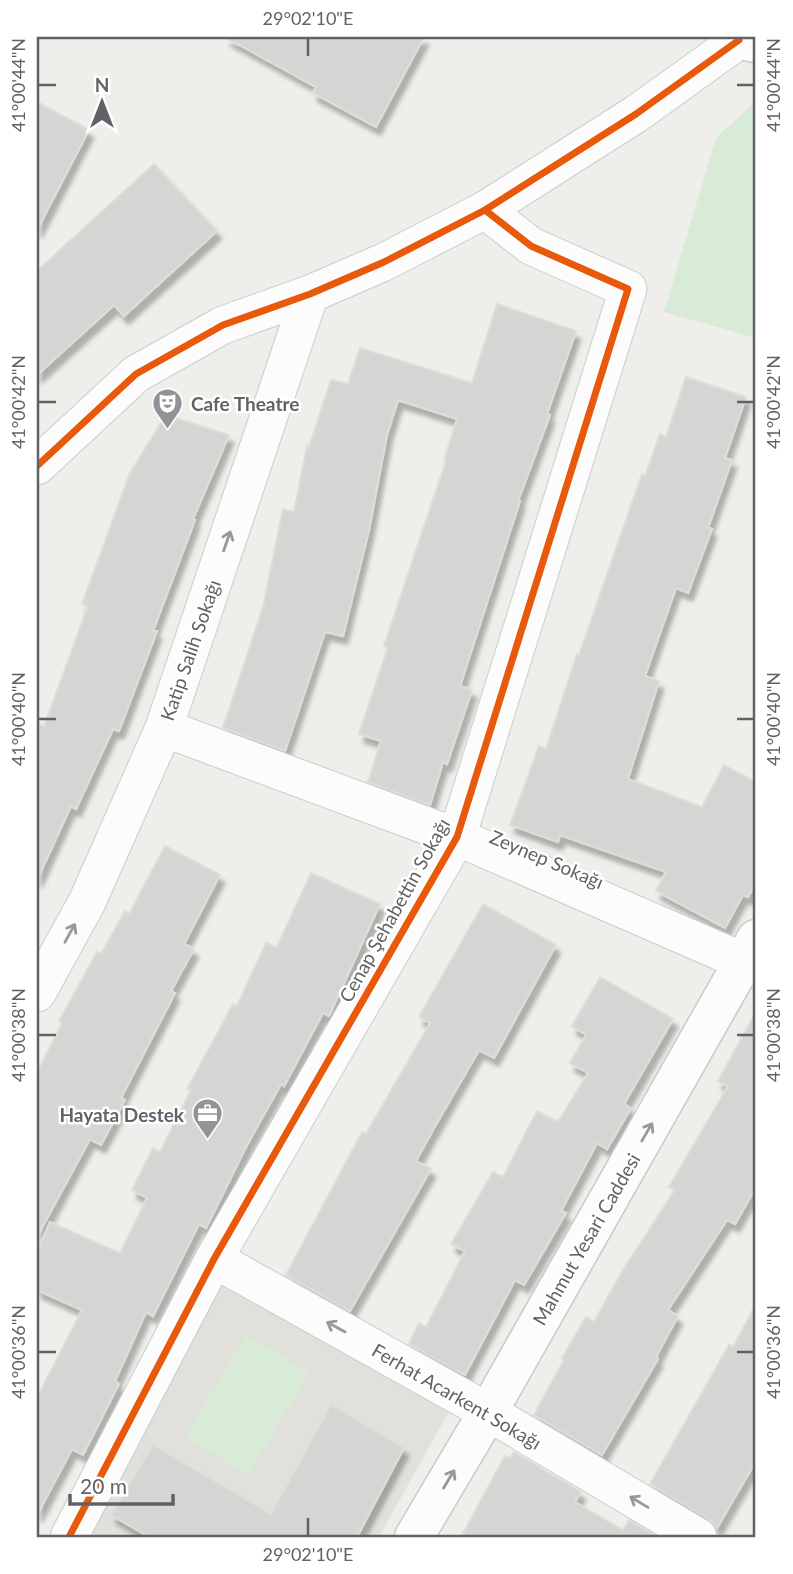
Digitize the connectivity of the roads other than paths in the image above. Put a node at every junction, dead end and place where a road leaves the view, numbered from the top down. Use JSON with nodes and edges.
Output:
{"nodes":[{"id":1,"x":742,"y":40,"type":"edge"},
{"id":2,"x":485,"y":210,"type":"junction"},
{"id":3,"x":310,"y":294,"type":"junction"},
{"id":4,"x":37,"y":466,"type":"edge"},
{"id":5,"x":164,"y":728,"type":"junction"},
{"id":6,"x":457,"y":837,"type":"junction"},
{"id":7,"x":752,"y":956,"type":"edge"},
{"id":8,"x":37,"y":993,"type":"edge"},
{"id":9,"x":214,"y":1259,"type":"junction"},
{"id":10,"x":488,"y":1412,"type":"junction"},
{"id":11,"x":69,"y":1537,"type":"edge"},
{"id":12,"x":414,"y":1537,"type":"edge"},
{"id":13,"x":698,"y":1537,"type":"edge"}],
"edges":[{"from":1,"to":2,"type":"street"},
{"from":2,"to":3,"type":"street"},
{"from":2,"to":6,"type":"street","name":"Cenap Şehabettin Sokağı"},
{"from":3,"to":4,"type":"street"},
{"from":5,"to":3,"type":"street","name":"Katip Salih Sokağı","one_way":true},
{"from":5,"to":6,"type":"street","name":"Zeynep Sokağı"},
{"from":8,"to":5,"type":"street","name":"Katip Salih Sokağı","one_way":true},
{"from":6,"to":7,"type":"street","name":"Zeynep Sokağı"},
{"from":6,"to":9,"type":"street","name":"Cenap Şehabettin Sokağı"},
{"from":10,"to":7,"type":"street","name":"Mahmut Yesari Caddesi","one_way":true},
{"from":10,"to":9,"type":"street","name":"Ferhat Acarkent Sokağı","one_way":true},
{"from":9,"to":11,"type":"street","name":"Cenap Şehabettin Sokağı"},
{"from":12,"to":10,"type":"street","name":"Mahmut Yesari Caddesi","one_way":true},
{"from":13,"to":10,"type":"street","name":"Ferhat Acarkent Sokağı","one_way":true}]}
